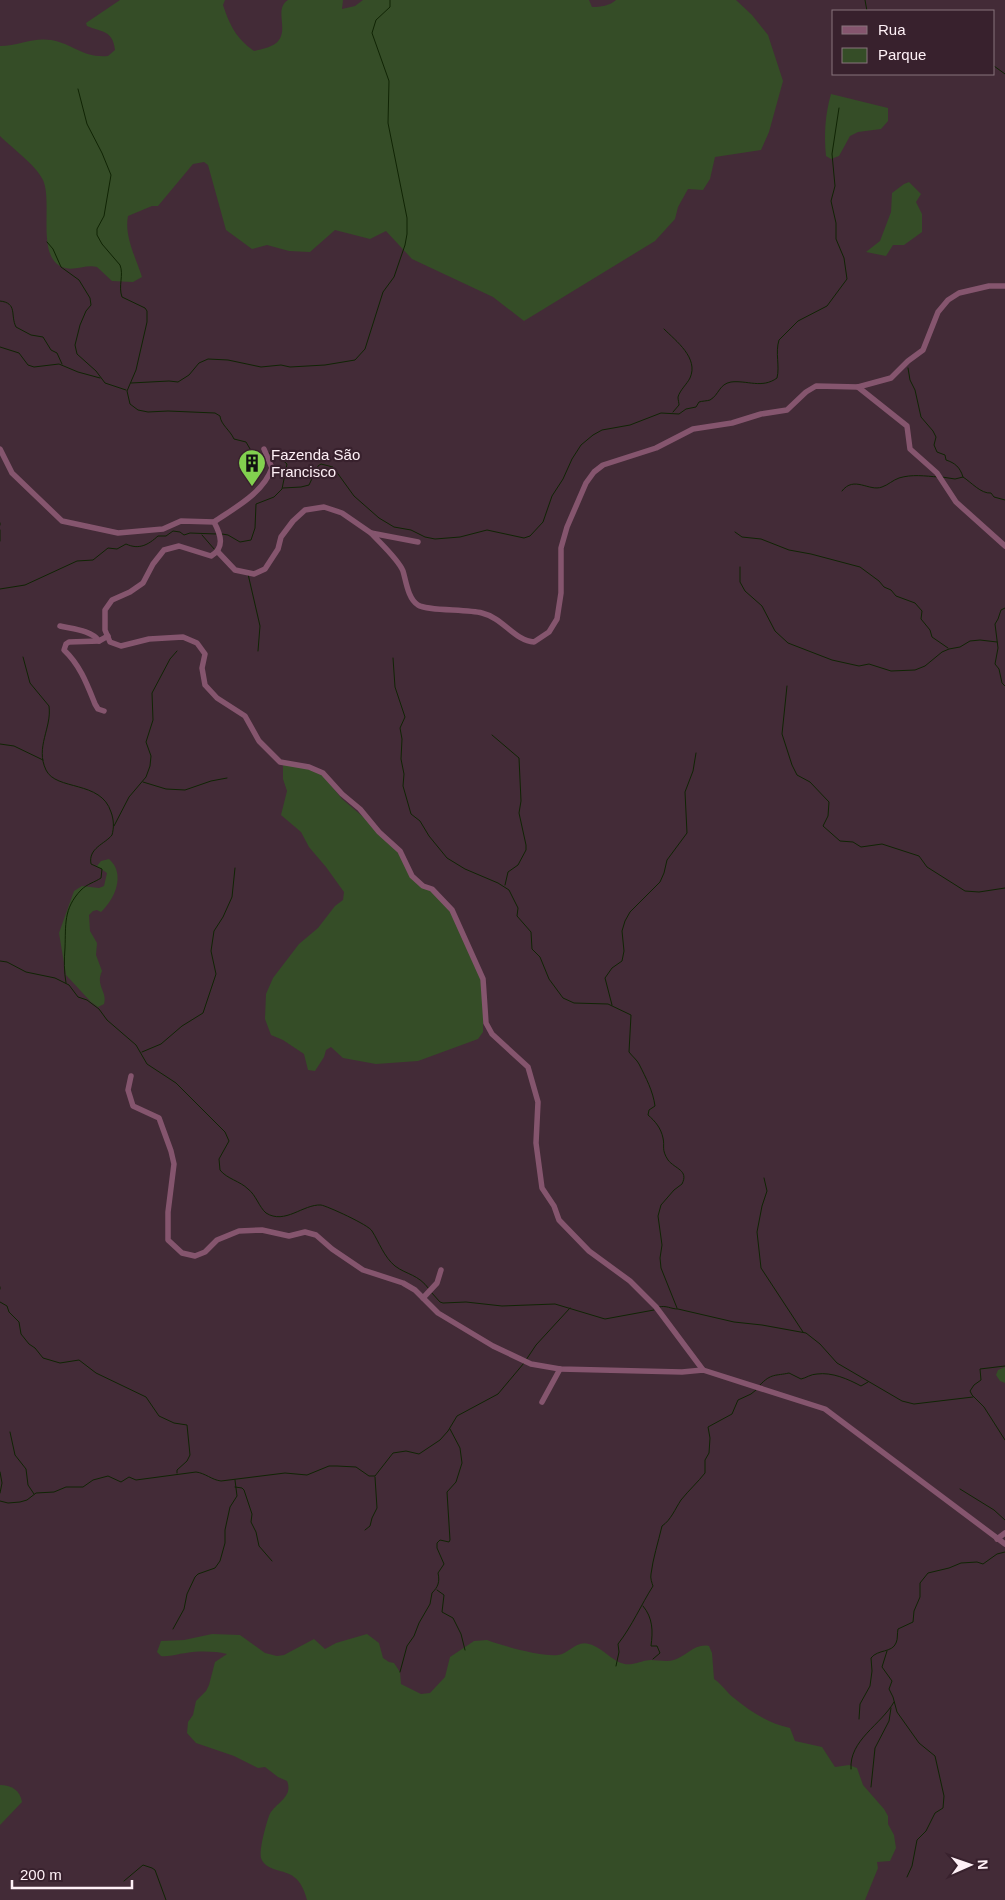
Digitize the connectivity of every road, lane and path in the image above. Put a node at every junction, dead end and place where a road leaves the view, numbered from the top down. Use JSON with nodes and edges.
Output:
{"nodes":[{"id":1,"x":1005,"y":286,"type":"edge"},
{"id":2,"x":858,"y":387,"type":"junction"},
{"id":3,"x":0,"y":449,"type":"edge"},
{"id":4,"x":266,"y":454,"type":"dead end"},
{"id":5,"x":214,"y":522,"type":"junction"},
{"id":6,"x":371,"y":532,"type":"junction"},
{"id":7,"x":418,"y":542,"type":"dead end"},
{"id":8,"x":1005,"y":546,"type":"edge"},
{"id":9,"x":218,"y":552,"type":"junction"},
{"id":10,"x":60,"y":626,"type":"dead end"},
{"id":11,"x":108,"y":636,"type":"junction"},
{"id":12,"x":100,"y":641,"type":"junction"},
{"id":13,"x":104,"y":711,"type":"dead end"},
{"id":14,"x":131,"y":1076,"type":"dead end"},
{"id":15,"x":442,"y":1270,"type":"dead end"},
{"id":16,"x":427,"y":1294,"type":"junction"},
{"id":17,"x":560,"y":1369,"type":"junction"},
{"id":18,"x":703,"y":1370,"type":"junction"},
{"id":19,"x":542,"y":1402,"type":"dead end"},
{"id":20,"x":1005,"y":1533,"type":"edge"},
{"id":21,"x":997,"y":1539,"type":"junction"},
{"id":22,"x":1005,"y":1544,"type":"edge"}],
"edges":[{"from":1,"to":2,"type":"street"},
{"from":2,"to":6,"type":"street"},
{"from":2,"to":8,"type":"street"},
{"from":3,"to":5,"type":"street"},
{"from":4,"to":5,"type":"street"},
{"from":5,"to":9,"type":"street"},
{"from":6,"to":7,"type":"street"},
{"from":6,"to":9,"type":"street"},
{"from":9,"to":11,"type":"street"},
{"from":10,"to":12,"type":"street"},
{"from":11,"to":12,"type":"street"},
{"from":11,"to":18,"type":"street"},
{"from":12,"to":13,"type":"street"},
{"from":14,"to":16,"type":"street"},
{"from":15,"to":16,"type":"street"},
{"from":16,"to":17,"type":"street"},
{"from":17,"to":18,"type":"street"},
{"from":17,"to":19,"type":"street"},
{"from":18,"to":21,"type":"street"},
{"from":20,"to":21,"type":"street"},
{"from":21,"to":22,"type":"street"}]}
